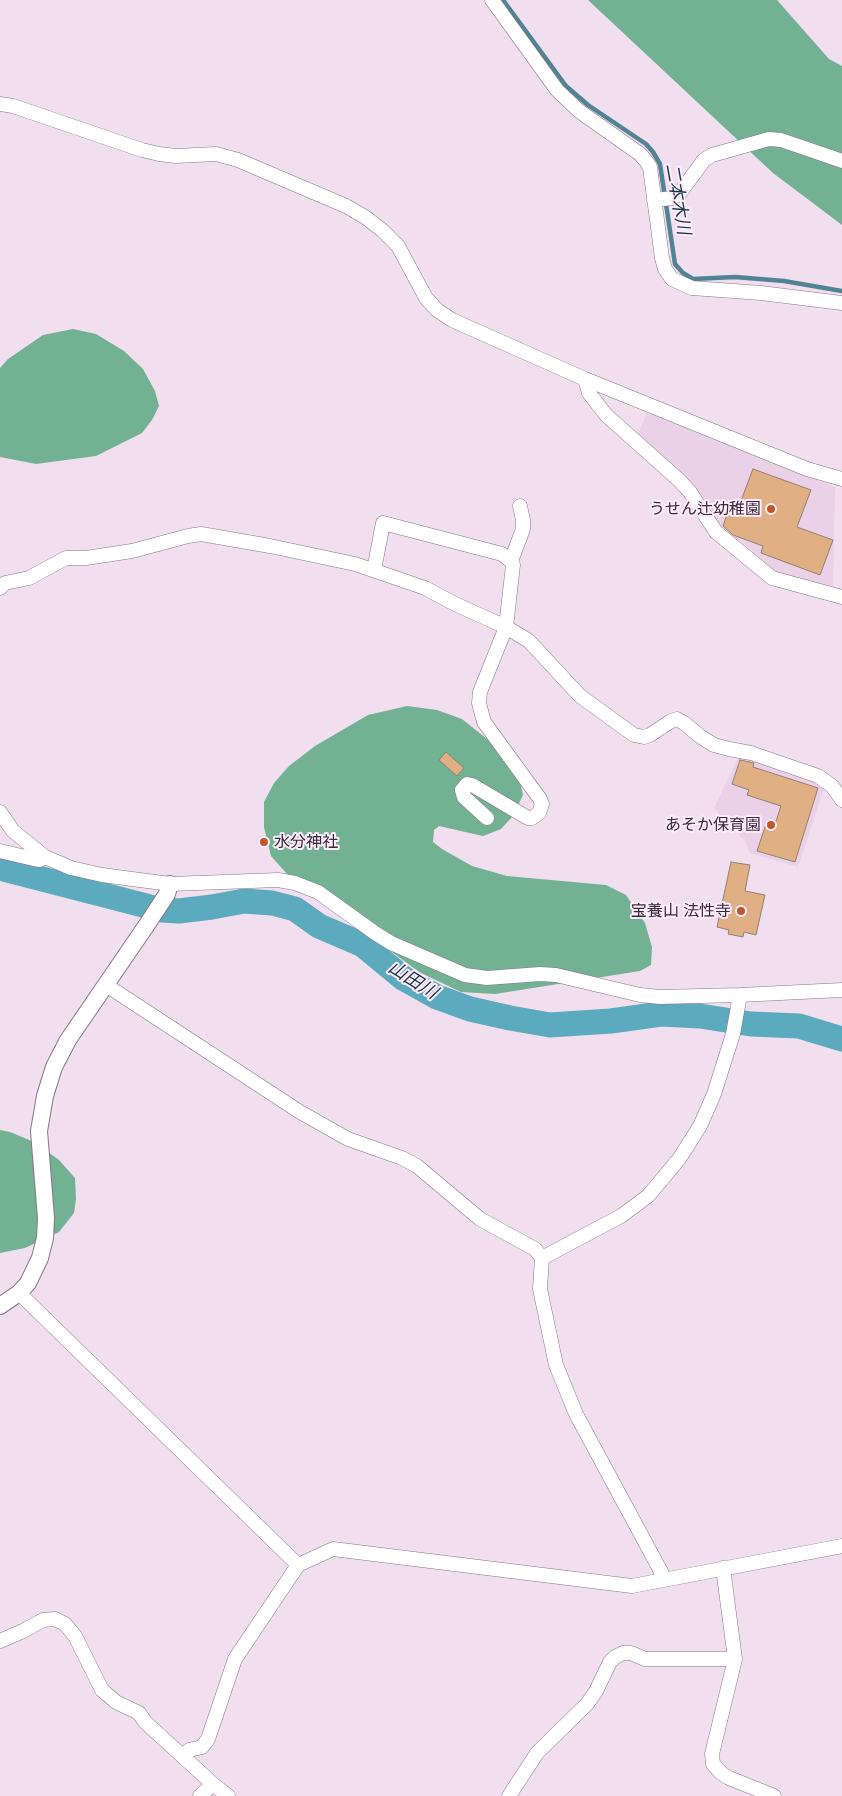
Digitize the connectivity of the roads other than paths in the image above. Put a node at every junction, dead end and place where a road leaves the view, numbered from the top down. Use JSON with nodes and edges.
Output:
{"nodes":[{"id":1,"x":492,"y":0,"type":"edge"},
{"id":2,"x":0,"y":104,"type":"edge"},
{"id":3,"x":842,"y":161,"type":"edge"},
{"id":4,"x":662,"y":199,"type":"junction"},
{"id":5,"x":842,"y":303,"type":"edge"},
{"id":6,"x":586,"y":379,"type":"junction"},
{"id":7,"x":842,"y":479,"type":"edge"},
{"id":8,"x":520,"y":506,"type":"dead end"},
{"id":9,"x":511,"y":561,"type":"junction"},
{"id":10,"x":374,"y":570,"type":"junction"},
{"id":11,"x":0,"y":588,"type":"edge"},
{"id":12,"x":842,"y":597,"type":"edge"},
{"id":13,"x":506,"y":627,"type":"junction"},
{"id":14,"x":842,"y":800,"type":"edge"},
{"id":15,"x":0,"y":812,"type":"edge"},
{"id":16,"x":486,"y":818,"type":"dead end"},
{"id":17,"x":0,"y":851,"type":"edge"},
{"id":18,"x":45,"y":858,"type":"junction"},
{"id":19,"x":169,"y":889,"type":"junction"},
{"id":20,"x":106,"y":985,"type":"junction"},
{"id":21,"x":842,"y":990,"type":"edge"},
{"id":22,"x":739,"y":1000,"type":"junction"},
{"id":23,"x":542,"y":1258,"type":"junction"},
{"id":24,"x":19,"y":1293,"type":"junction"},
{"id":25,"x":0,"y":1306,"type":"edge"},
{"id":26,"x":842,"y":1546,"type":"edge"},
{"id":27,"x":298,"y":1565,"type":"junction"},
{"id":28,"x":723,"y":1568,"type":"junction"},
{"id":29,"x":664,"y":1579,"type":"junction"},
{"id":30,"x":0,"y":1641,"type":"edge"},
{"id":31,"x":735,"y":1659,"type":"junction"},
{"id":32,"x":183,"y":1757,"type":"junction"},
{"id":33,"x":213,"y":1784,"type":"junction"},
{"id":34,"x":200,"y":1796,"type":"edge"},
{"id":35,"x":228,"y":1796,"type":"edge"},
{"id":36,"x":508,"y":1796,"type":"edge"},
{"id":37,"x":774,"y":1796,"type":"edge"}],
"edges":[{"from":1,"to":4,"type":"street"},
{"from":2,"to":6,"type":"street"},
{"from":3,"to":4,"type":"street"},
{"from":4,"to":5,"type":"street"},
{"from":6,"to":7,"type":"street"},
{"from":6,"to":12,"type":"street"},
{"from":8,"to":9,"type":"street"},
{"from":9,"to":10,"type":"street"},
{"from":9,"to":13,"type":"street"},
{"from":10,"to":11,"type":"street"},
{"from":10,"to":13,"type":"street"},
{"from":13,"to":14,"type":"street"},
{"from":13,"to":16,"type":"street"},
{"from":15,"to":18,"type":"street"},
{"from":17,"to":18,"type":"street"},
{"from":18,"to":19,"type":"street"},
{"from":19,"to":20,"type":"street"},
{"from":19,"to":22,"type":"street"},
{"from":20,"to":23,"type":"street"},
{"from":20,"to":24,"type":"street"},
{"from":21,"to":22,"type":"street"},
{"from":22,"to":23,"type":"street"},
{"from":23,"to":29,"type":"street"},
{"from":24,"to":25,"type":"street"},
{"from":24,"to":27,"type":"street"},
{"from":26,"to":28,"type":"street"},
{"from":27,"to":29,"type":"street"},
{"from":27,"to":32,"type":"street"},
{"from":28,"to":29,"type":"street"},
{"from":28,"to":31,"type":"street"},
{"from":30,"to":32,"type":"street"},
{"from":31,"to":36,"type":"street"},
{"from":31,"to":37,"type":"street"},
{"from":32,"to":33,"type":"street"},
{"from":33,"to":34,"type":"street"},
{"from":33,"to":35,"type":"street"}]}
